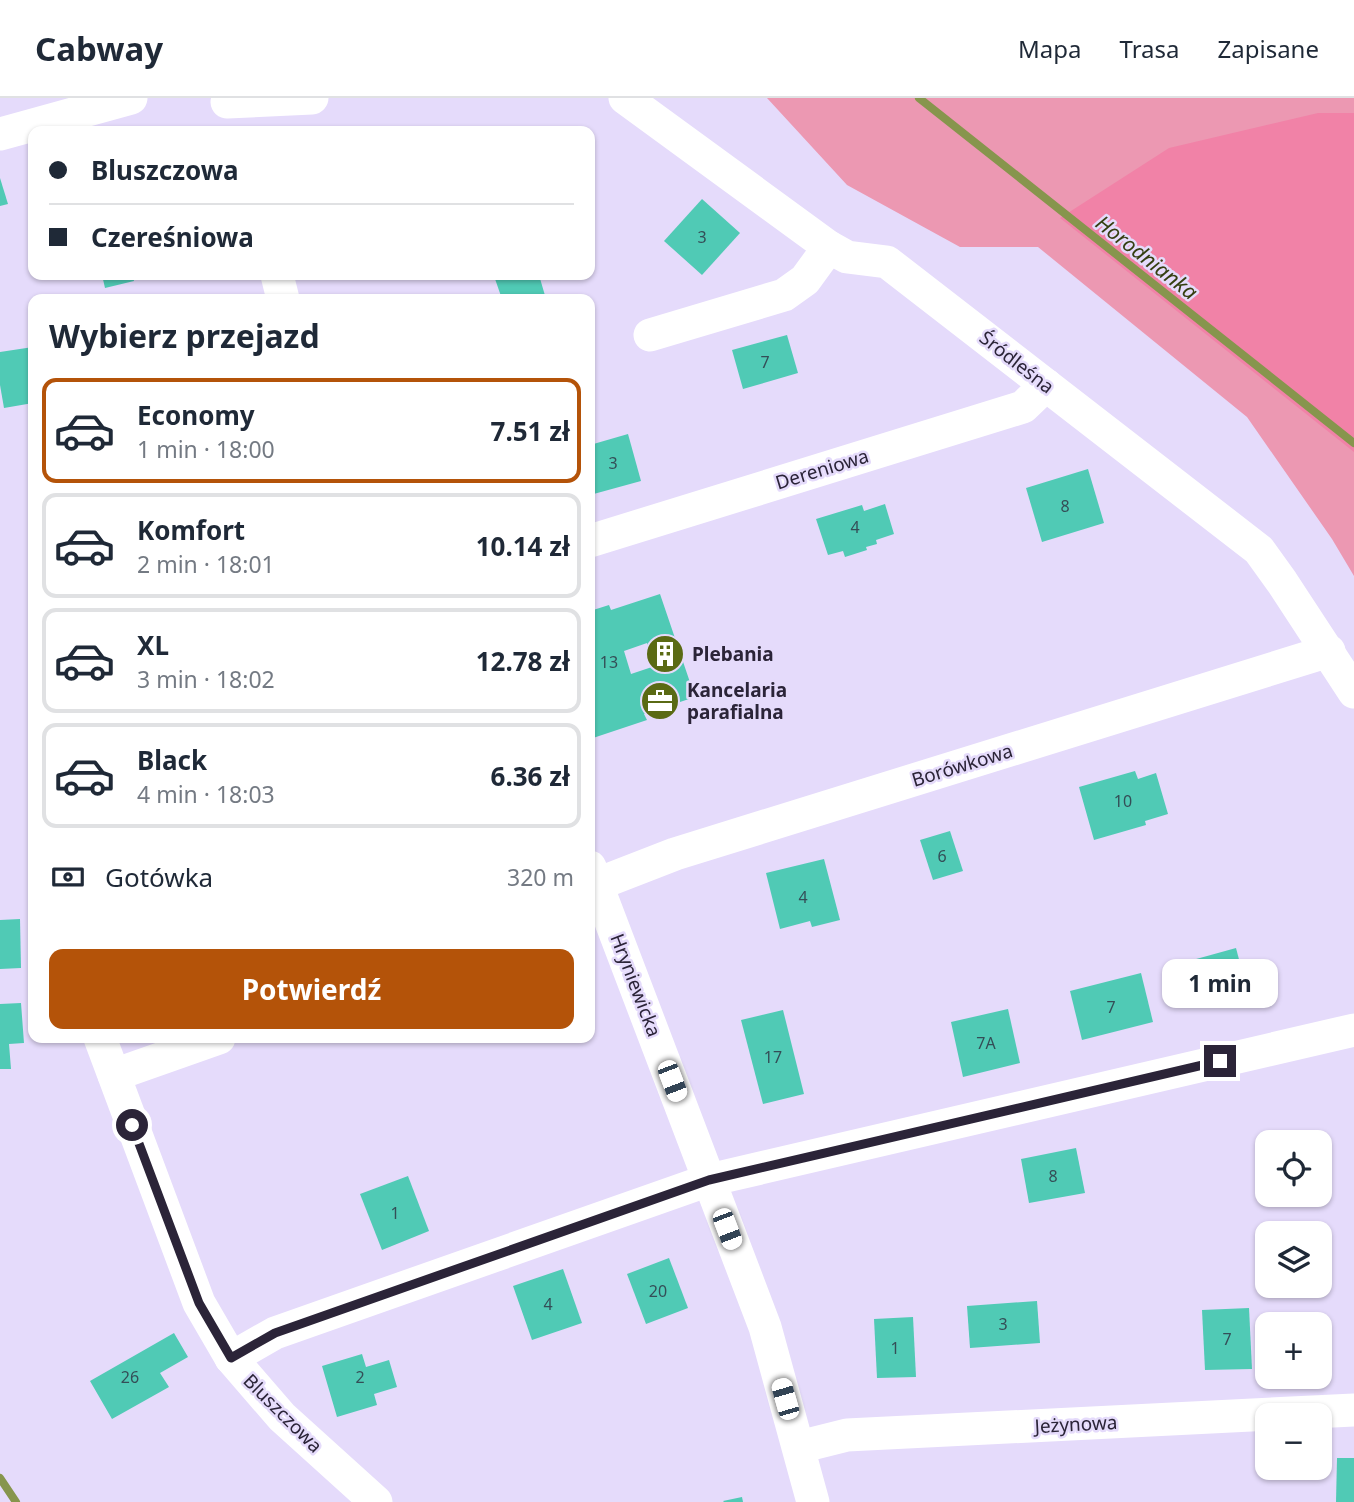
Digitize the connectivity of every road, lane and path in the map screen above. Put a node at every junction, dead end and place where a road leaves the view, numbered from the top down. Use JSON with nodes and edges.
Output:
{"nodes":[{"id":1,"x":131,"y":98,"type":"edge"},
{"id":2,"x":312,"y":98,"type":"edge"},
{"id":3,"x":625,"y":98,"type":"edge"},
{"id":4,"x":229,"y":110,"type":"edge"},
{"id":5,"x":28,"y":126,"type":"edge"},
{"id":6,"x":29,"y":126,"type":"edge"},
{"id":7,"x":0,"y":134,"type":"edge"},
{"id":8,"x":829,"y":247,"type":"junction"},
{"id":9,"x":650,"y":335,"type":"dead end"},
{"id":10,"x":1046,"y":385,"type":"junction"},
{"id":11,"x":595,"y":539,"type":"edge"},
{"id":12,"x":1329,"y":651,"type":"junction"},
{"id":13,"x":1354,"y":692,"type":"edge"},
{"id":14,"x":595,"y":879,"type":"edge"},
{"id":15,"x":595,"y":888,"type":"edge"},
{"id":16,"x":1354,"y":1030,"type":"edge"},
{"id":17,"x":102,"y":1043,"type":"edge"},
{"id":18,"x":205,"y":1043,"type":"edge"},
{"id":19,"x":114,"y":1075,"type":"junction"},
{"id":20,"x":709,"y":1180,"type":"junction"},
{"id":21,"x":231,"y":1358,"type":"junction"},
{"id":22,"x":1354,"y":1410,"type":"edge"},
{"id":23,"x":799,"y":1447,"type":"junction"},
{"id":24,"x":376,"y":1502,"type":"edge"},
{"id":25,"x":813,"y":1502,"type":"edge"}],
"edges":[{"from":1,"to":6,"type":"street"},
{"from":2,"to":4,"type":"street"},
{"from":3,"to":8,"type":"street","name":"Śródleśna"},
{"from":5,"to":7,"type":"street"},
{"from":8,"to":9,"type":"street"},
{"from":8,"to":10,"type":"street","name":"Śródleśna"},
{"from":10,"to":11,"type":"street","name":"Dereniowa"},
{"from":10,"to":12,"type":"street","name":"Śródleśna"},
{"from":12,"to":13,"type":"street","name":"Śródleśna"},
{"from":12,"to":14,"type":"street","name":"Borówkowa"},
{"from":15,"to":20,"type":"street","name":"Hryniewicka"},
{"from":16,"to":20,"type":"street"},
{"from":17,"to":19,"type":"street","name":"Bluszczowa"},
{"from":18,"to":19,"type":"street"},
{"from":19,"to":21,"type":"street","name":"Bluszczowa"},
{"from":20,"to":21,"type":"street"},
{"from":20,"to":23,"type":"street","name":"Hryniewicka"},
{"from":21,"to":24,"type":"street","name":"Bluszczowa"},
{"from":22,"to":23,"type":"street","name":"Jeżynowa"},
{"from":23,"to":25,"type":"street","name":"Hryniewicka"}]}
